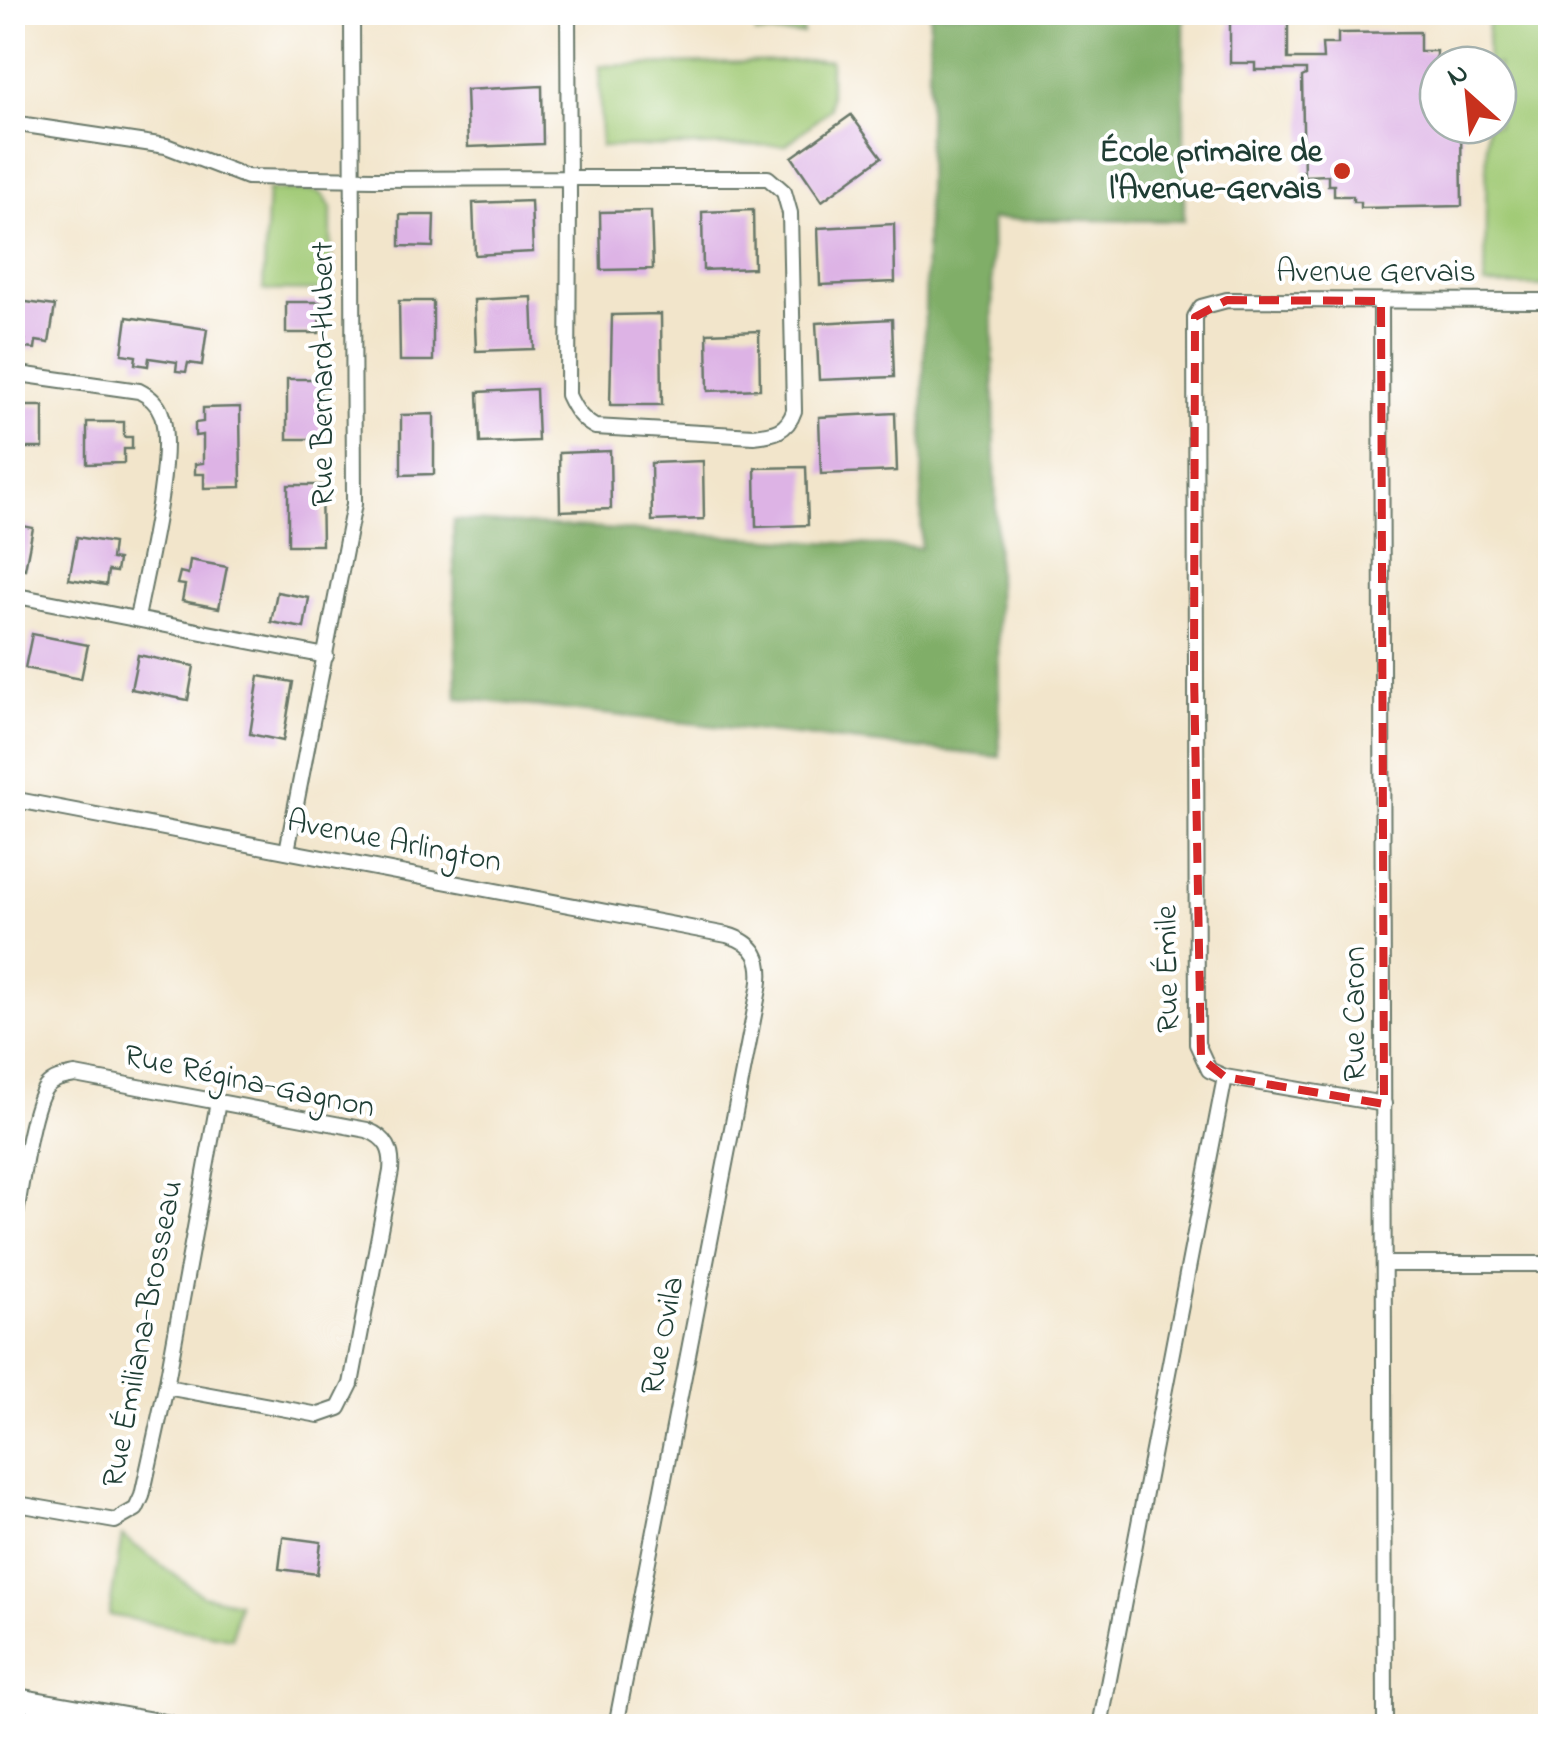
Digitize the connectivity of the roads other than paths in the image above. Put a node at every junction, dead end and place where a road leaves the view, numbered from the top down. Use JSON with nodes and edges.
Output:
{"nodes":[{"id":1,"x":352,"y":12,"type":"edge"},
{"id":2,"x":568,"y":12,"type":"edge"},
{"id":3,"x":12,"y":123,"type":"edge"},
{"id":4,"x":569,"y":178,"type":"junction"},
{"id":5,"x":353,"y":179,"type":"junction"},
{"id":6,"x":1382,"y":301,"type":"junction"},
{"id":7,"x":1550,"y":301,"type":"edge"},
{"id":8,"x":1201,"y":307,"type":"joint"},
{"id":9,"x":12,"y":373,"type":"edge"},
{"id":10,"x":12,"y":595,"type":"edge"},
{"id":11,"x":137,"y":618,"type":"junction"},
{"id":12,"x":326,"y":656,"type":"junction"},
{"id":13,"x":12,"y":798,"type":"edge"},
{"id":14,"x":287,"y":851,"type":"junction"},
{"id":15,"x":758,"y":956,"type":"joint"},
{"id":16,"x":1225,"y":1076,"type":"junction"},
{"id":17,"x":218,"y":1102,"type":"junction"},
{"id":18,"x":1384,"y":1104,"type":"junction"},
{"id":19,"x":12,"y":1238,"type":"edge"},
{"id":20,"x":1385,"y":1264,"type":"junction"},
{"id":21,"x":1550,"y":1264,"type":"edge"},
{"id":22,"x":166,"y":1387,"type":"junction"},
{"id":23,"x":12,"y":1503,"type":"edge"},
{"id":24,"x":12,"y":1698,"type":"edge"},
{"id":25,"x":170,"y":1726,"type":"edge"},
{"id":26,"x":616,"y":1726,"type":"edge"},
{"id":27,"x":1100,"y":1726,"type":"edge"},
{"id":28,"x":1386,"y":1726,"type":"edge"}],
"edges":[{"from":1,"to":5,"type":"street","name":"Rue Bernard-Hubert"},
{"from":2,"to":4,"type":"street"},
{"from":3,"to":5,"type":"street"},
{"from":4,"to":4,"type":"street"},
{"from":4,"to":5,"type":"street"},
{"from":5,"to":12,"type":"street","name":"Rue Bernard-Hubert"},
{"from":6,"to":7,"type":"street","name":"Avenue Gervais"},
{"from":6,"to":8,"type":"street","name":"Avenue Gervais"},
{"from":6,"to":18,"type":"street","name":"Rue Caron"},
{"from":8,"to":16,"type":"street","name":"Rue Émile"},
{"from":9,"to":11,"type":"street"},
{"from":10,"to":11,"type":"street"},
{"from":11,"to":12,"type":"street"},
{"from":12,"to":14,"type":"street","name":"Rue Bernard-Hubert"},
{"from":13,"to":14,"type":"street","name":"Avenue Arlington"},
{"from":14,"to":15,"type":"street","name":"Avenue Arlington"},
{"from":15,"to":26,"type":"street","name":"Rue Ovila"},
{"from":16,"to":18,"type":"street"},
{"from":16,"to":27,"type":"street"},
{"from":17,"to":19,"type":"street","name":"Rue Régina-Gagnon"},
{"from":17,"to":22,"type":"street","name":"Rue Émiliana-Brosseau"},
{"from":17,"to":22,"type":"street","name":"Rue Régina-Gagnon"},
{"from":18,"to":20,"type":"street","name":"Rue Caron"},
{"from":20,"to":21,"type":"street"},
{"from":20,"to":28,"type":"street","name":"Rue Caron"},
{"from":22,"to":23,"type":"street","name":"Rue Émiliana-Brosseau"},
{"from":24,"to":25,"type":"street"}]}
